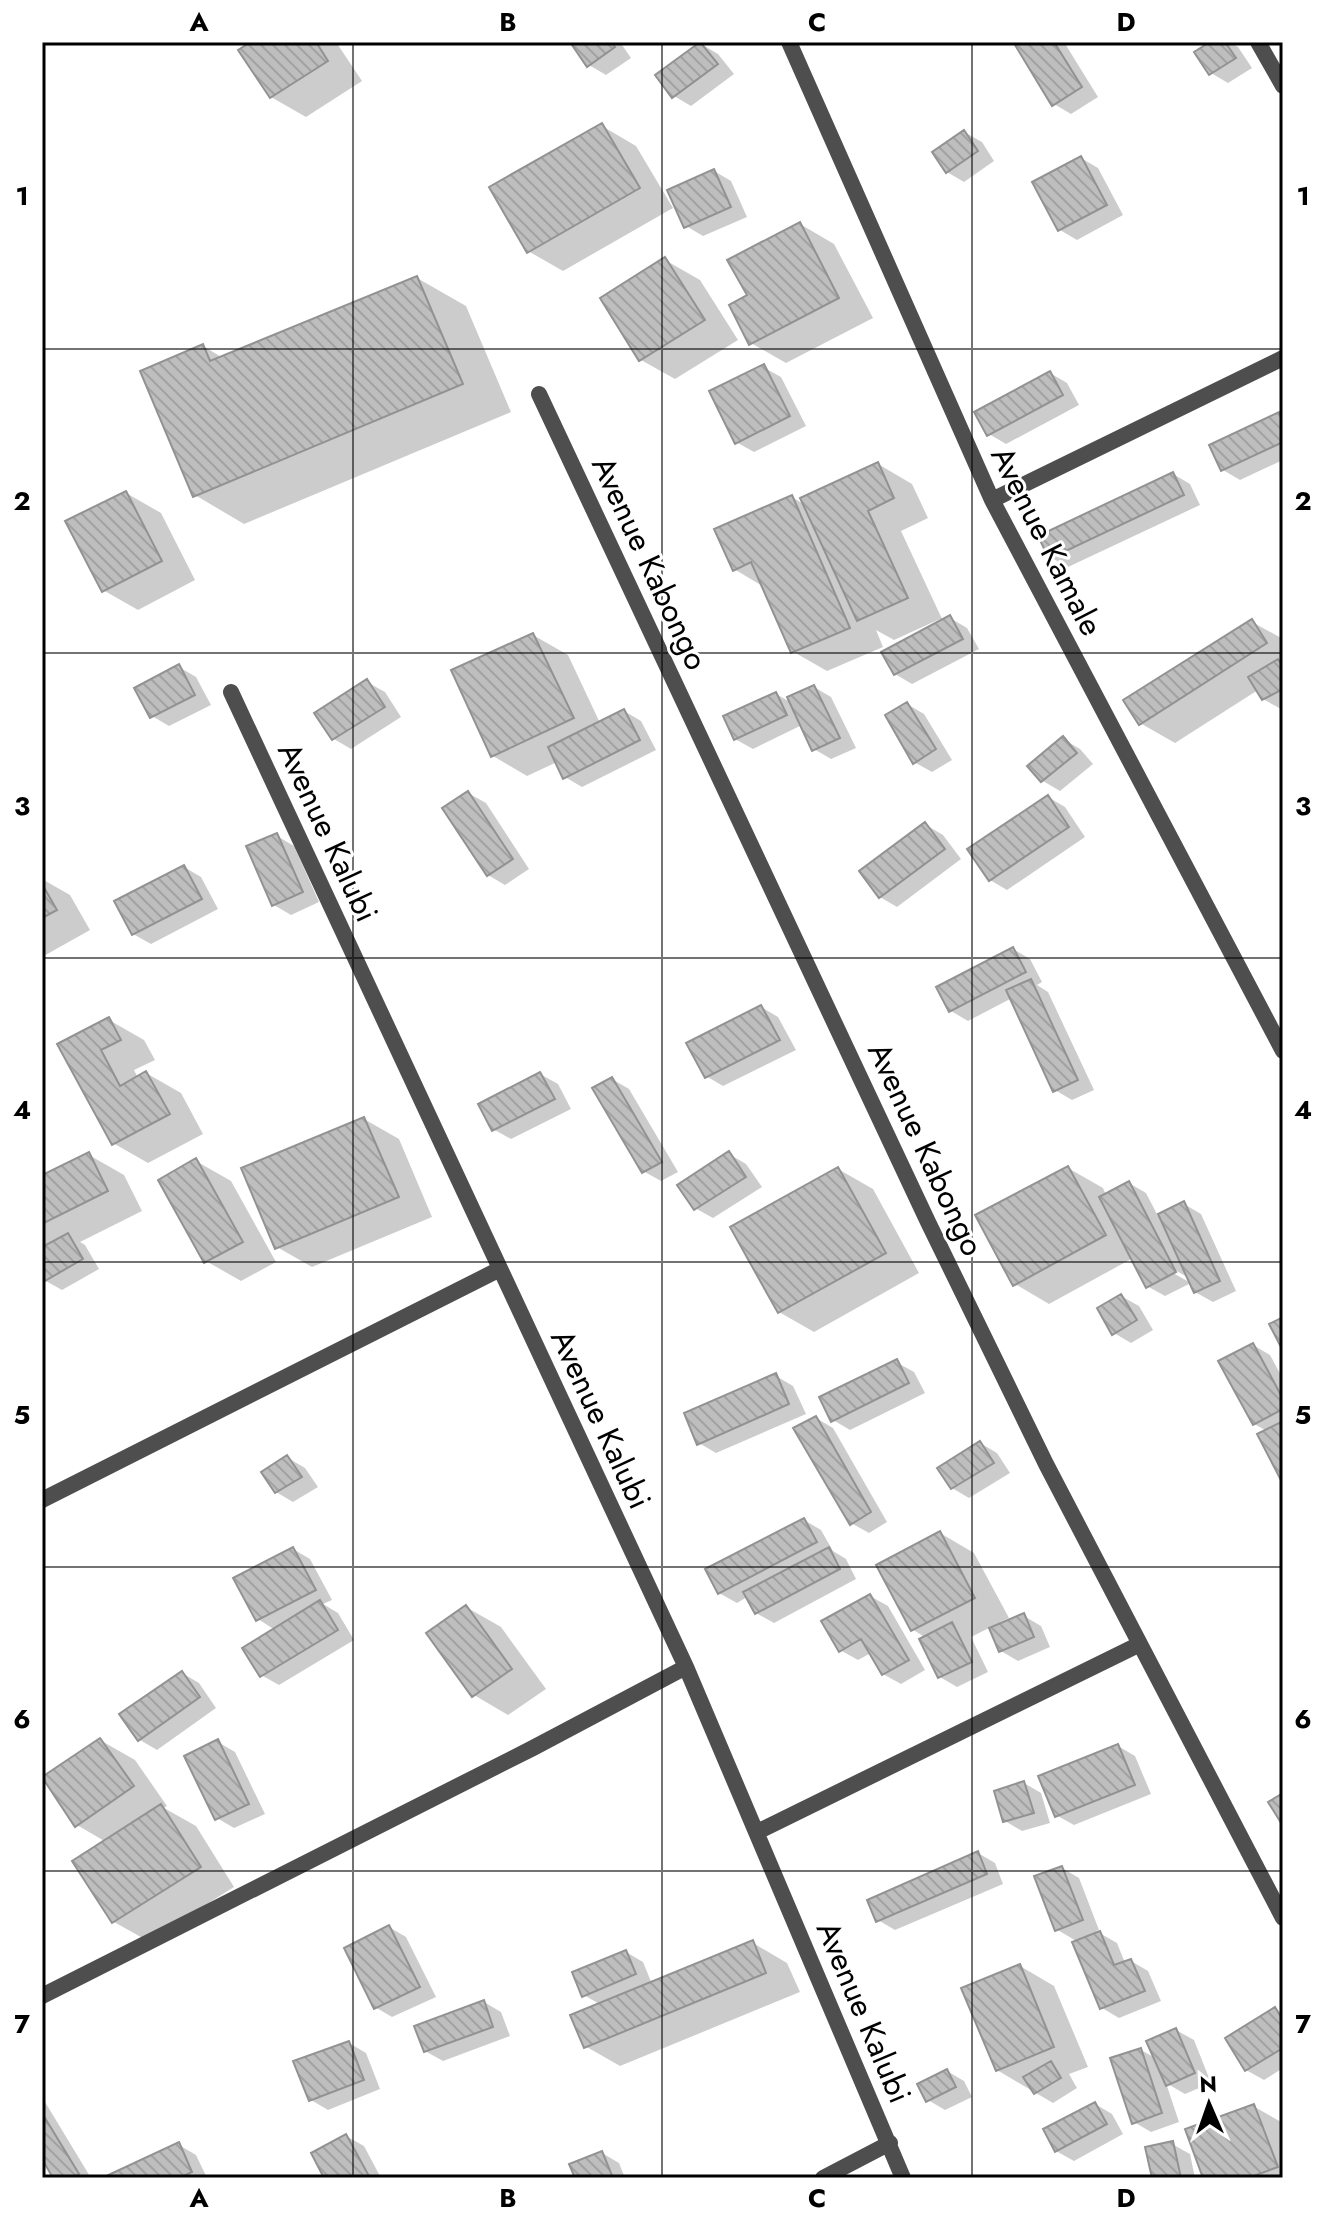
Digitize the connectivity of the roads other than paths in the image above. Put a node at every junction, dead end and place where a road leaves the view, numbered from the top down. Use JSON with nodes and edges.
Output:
{"nodes":[{"id":1,"x":789,"y":42,"type":"edge"},
{"id":2,"x":1258,"y":42,"type":"edge"},
{"id":3,"x":1283,"y":86,"type":"edge"},
{"id":4,"x":1283,"y":358,"type":"edge"},
{"id":5,"x":539,"y":394,"type":"dead end"},
{"id":6,"x":992,"y":500,"type":"junction"},
{"id":7,"x":231,"y":692,"type":"dead end"},
{"id":8,"x":1283,"y":1051,"type":"edge"},
{"id":9,"x":500,"y":1269,"type":"junction"},
{"id":10,"x":42,"y":1500,"type":"edge"},
{"id":11,"x":1140,"y":1644,"type":"junction"},
{"id":12,"x":686,"y":1667,"type":"junction"},
{"id":13,"x":757,"y":1832,"type":"junction"},
{"id":14,"x":1283,"y":1918,"type":"edge"},
{"id":15,"x":42,"y":1996,"type":"edge"},
{"id":16,"x":890,"y":2143,"type":"junction"},
{"id":17,"x":823,"y":2178,"type":"edge"},
{"id":18,"x":903,"y":2178,"type":"edge"}],
"edges":[{"from":1,"to":6,"type":"street","name":"Avenue Kamale"},
{"from":2,"to":3,"type":"street"},
{"from":4,"to":6,"type":"street"},
{"from":5,"to":11,"type":"street","name":"Avenue Kabongo"},
{"from":6,"to":8,"type":"street","name":"Avenue Kamale"},
{"from":7,"to":9,"type":"street","name":"Avenue Kalubi"},
{"from":9,"to":10,"type":"street"},
{"from":9,"to":12,"type":"street","name":"Avenue Kalubi"},
{"from":11,"to":13,"type":"street"},
{"from":11,"to":14,"type":"street","name":"Avenue Kabongo"},
{"from":12,"to":13,"type":"street","name":"Avenue Kalubi"},
{"from":12,"to":15,"type":"street"},
{"from":13,"to":16,"type":"street","name":"Avenue Kalubi"},
{"from":16,"to":17,"type":"street"},
{"from":16,"to":18,"type":"street","name":"Avenue Kalubi"}]}
